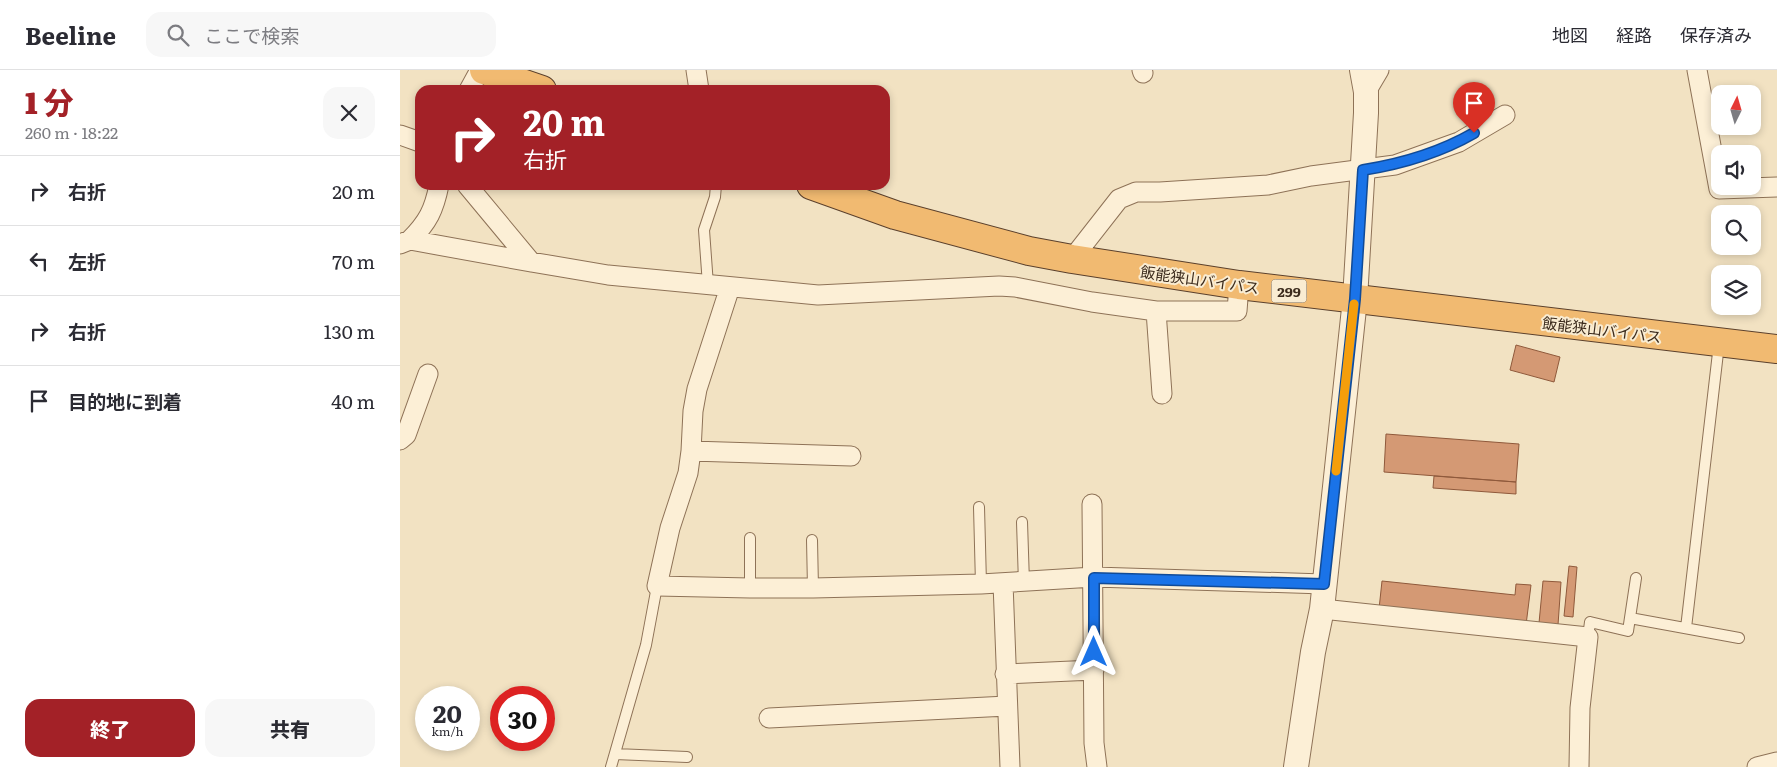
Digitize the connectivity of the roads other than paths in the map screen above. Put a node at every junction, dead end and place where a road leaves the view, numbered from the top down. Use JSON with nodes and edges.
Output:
{"nodes":[{"id":1,"x":480,"y":70,"type":"edge"},
{"id":2,"x":485,"y":70,"type":"edge"},
{"id":3,"x":696,"y":70,"type":"edge"},
{"id":4,"x":1379,"y":70,"type":"edge"},
{"id":5,"x":1697,"y":70,"type":"edge"},
{"id":6,"x":1364,"y":81,"type":"edge"},
{"id":7,"x":472,"y":85,"type":"edge"},
{"id":8,"x":528,"y":85,"type":"edge"},
{"id":9,"x":698,"y":85,"type":"edge"},
{"id":10,"x":1505,"y":115,"type":"dead end"},
{"id":11,"x":400,"y":135,"type":"edge"},
{"id":12,"x":415,"y":140,"type":"edge"},
{"id":13,"x":1363,"y":170,"type":"junction"},
{"id":14,"x":1777,"y":187,"type":"edge"},
{"id":15,"x":438,"y":190,"type":"edge"},
{"id":16,"x":471,"y":190,"type":"edge"},
{"id":17,"x":716,"y":190,"type":"edge"},
{"id":18,"x":826,"y":190,"type":"edge"},
{"id":19,"x":405,"y":242,"type":"edge"},
{"id":20,"x":1072,"y":260,"type":"junction"},
{"id":21,"x":531,"y":262,"type":"junction"},
{"id":22,"x":708,"y":285,"type":"junction"},
{"id":23,"x":1239,"y":285,"type":"junction"},
{"id":24,"x":730,"y":287,"type":"junction"},
{"id":25,"x":1355,"y":299,"type":"junction"},
{"id":26,"x":1156,"y":311,"type":"junction"},
{"id":27,"x":1720,"y":343,"type":"junction"},
{"id":28,"x":1777,"y":349,"type":"edge"},
{"id":29,"x":428,"y":374,"type":"dead end"},
{"id":30,"x":1162,"y":394,"type":"dead end"},
{"id":31,"x":400,"y":440,"type":"edge"},
{"id":32,"x":691,"y":450,"type":"junction"},
{"id":33,"x":851,"y":456,"type":"dead end"},
{"id":34,"x":1092,"y":504,"type":"dead end"},
{"id":35,"x":979,"y":507,"type":"dead end"},
{"id":36,"x":1022,"y":522,"type":"dead end"},
{"id":37,"x":750,"y":538,"type":"dead end"},
{"id":38,"x":812,"y":540,"type":"dead end"},
{"id":39,"x":1094,"y":578,"type":"junction"},
{"id":40,"x":1636,"y":578,"type":"dead end"},
{"id":41,"x":1024,"y":582,"type":"junction"},
{"id":42,"x":1003,"y":583,"type":"junction"},
{"id":43,"x":982,"y":584,"type":"junction"},
{"id":44,"x":1324,"y":584,"type":"junction"},
{"id":45,"x":657,"y":586,"type":"junction"},
{"id":46,"x":750,"y":588,"type":"junction"},
{"id":47,"x":813,"y":588,"type":"junction"},
{"id":48,"x":1322,"y":609,"type":"junction"},
{"id":49,"x":1630,"y":618,"type":"junction"},
{"id":50,"x":1686,"y":628,"type":"junction"},
{"id":51,"x":1588,"y":637,"type":"junction"},
{"id":52,"x":1739,"y":638,"type":"dead end"},
{"id":53,"x":1094,"y":670,"type":"junction"},
{"id":54,"x":1005,"y":674,"type":"junction"},
{"id":55,"x":1007,"y":706,"type":"junction"},
{"id":56,"x":769,"y":718,"type":"dead end"},
{"id":57,"x":615,"y":754,"type":"junction"},
{"id":58,"x":687,"y":758,"type":"dead end"},
{"id":59,"x":1777,"y":762,"type":"edge"},
{"id":60,"x":611,"y":767,"type":"edge"},
{"id":61,"x":1010,"y":767,"type":"edge"},
{"id":62,"x":1097,"y":767,"type":"edge"},
{"id":63,"x":1296,"y":767,"type":"edge"},
{"id":64,"x":1579,"y":767,"type":"edge"},
{"id":65,"x":1757,"y":767,"type":"edge"}],
"edges":[{"from":1,"to":7,"type":"street"},
{"from":2,"to":8,"type":"highway"},
{"from":3,"to":9,"type":"street"},
{"from":4,"to":6,"type":"street"},
{"from":5,"to":14,"type":"street"},
{"from":6,"to":13,"type":"street"},
{"from":10,"to":13,"type":"street"},
{"from":11,"to":12,"type":"street"},
{"from":13,"to":20,"type":"street"},
{"from":13,"to":25,"type":"street"},
{"from":15,"to":19,"type":"street"},
{"from":16,"to":21,"type":"street"},
{"from":17,"to":22,"type":"lane"},
{"from":18,"to":20,"type":"highway","name":"飯能狭山バイパス","number":"299"},
{"from":19,"to":21,"type":"street"},
{"from":20,"to":23,"type":"highway","name":"飯能狭山バイパス","number":"299"},
{"from":21,"to":22,"type":"street"},
{"from":22,"to":24,"type":"street"},
{"from":23,"to":25,"type":"highway","name":"飯能狭山バイパス","number":"299"},
{"from":23,"to":26,"type":"street"},
{"from":24,"to":26,"type":"street"},
{"from":24,"to":32,"type":"street"},
{"from":25,"to":27,"type":"highway","name":"飯能狭山バイパス","number":"299"},
{"from":25,"to":44,"type":"street"},
{"from":26,"to":30,"type":"street"},
{"from":27,"to":28,"type":"highway","name":"飯能狭山バイパス","number":"299"},
{"from":27,"to":50,"type":"lane"},
{"from":29,"to":31,"type":"street"},
{"from":32,"to":33,"type":"street"},
{"from":32,"to":45,"type":"street"},
{"from":34,"to":39,"type":"street"},
{"from":35,"to":43,"type":"lane"},
{"from":36,"to":41,"type":"lane"},
{"from":37,"to":46,"type":"lane"},
{"from":38,"to":47,"type":"lane"},
{"from":39,"to":41,"type":"street"},
{"from":39,"to":44,"type":"street"},
{"from":39,"to":53,"type":"street"},
{"from":40,"to":49,"type":"lane"},
{"from":41,"to":42,"type":"street"},
{"from":42,"to":43,"type":"street"},
{"from":42,"to":54,"type":"street"},
{"from":43,"to":47,"type":"street"},
{"from":44,"to":48,"type":"street"},
{"from":45,"to":46,"type":"street"},
{"from":45,"to":57,"type":"lane"},
{"from":46,"to":47,"type":"street"},
{"from":48,"to":51,"type":"street"},
{"from":48,"to":63,"type":"street"},
{"from":49,"to":50,"type":"lane"},
{"from":49,"to":51,"type":"lane"},
{"from":50,"to":52,"type":"lane"},
{"from":51,"to":64,"type":"street"},
{"from":53,"to":54,"type":"street"},
{"from":53,"to":62,"type":"street"},
{"from":54,"to":55,"type":"street"},
{"from":55,"to":56,"type":"street"},
{"from":55,"to":61,"type":"street"},
{"from":57,"to":58,"type":"lane"},
{"from":57,"to":60,"type":"lane"},
{"from":59,"to":65,"type":"street"}]}
